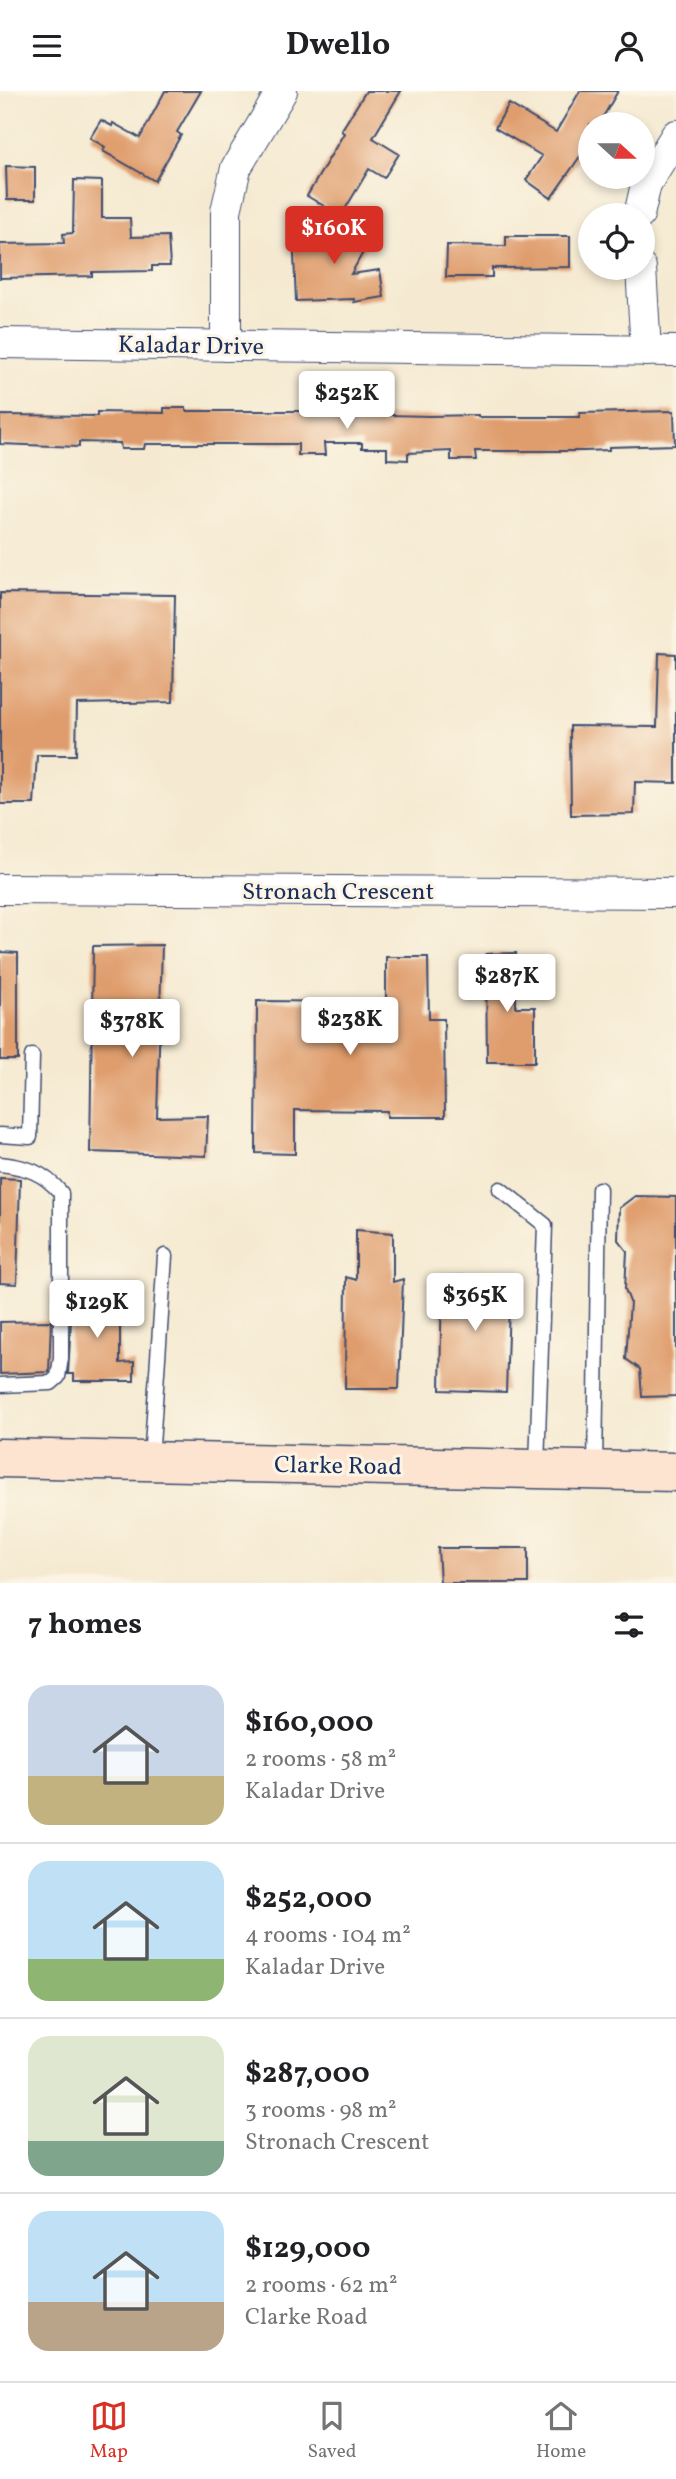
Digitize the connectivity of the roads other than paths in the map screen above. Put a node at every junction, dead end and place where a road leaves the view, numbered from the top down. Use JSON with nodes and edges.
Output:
{"nodes":[{"id":1,"x":282,"y":91,"type":"edge"},
{"id":2,"x":676,"y":135,"type":"edge"},
{"id":3,"x":642,"y":203,"type":"edge"},
{"id":4,"x":642,"y":280,"type":"edge"},
{"id":5,"x":0,"y":343,"type":"edge"},
{"id":6,"x":226,"y":346,"type":"junction"},
{"id":7,"x":646,"y":351,"type":"junction"},
{"id":8,"x":676,"y":351,"type":"edge"},
{"id":9,"x":0,"y":889,"type":"edge"},
{"id":10,"x":676,"y":893,"type":"edge"},
{"id":11,"x":32,"y":1056,"type":"dead end"},
{"id":12,"x":0,"y":1135,"type":"edge"},
{"id":13,"x":0,"y":1164,"type":"edge"},
{"id":14,"x":500,"y":1189,"type":"dead end"},
{"id":15,"x":599,"y":1189,"type":"dead end"},
{"id":16,"x":165,"y":1257,"type":"dead end"},
{"id":17,"x":0,"y":1385,"type":"edge"},
{"id":18,"x":0,"y":1458,"type":"edge"},
{"id":19,"x":151,"y":1461,"type":"junction"},
{"id":20,"x":537,"y":1469,"type":"junction"},
{"id":21,"x":595,"y":1471,"type":"junction"},
{"id":22,"x":676,"y":1472,"type":"edge"}],
"edges":[{"from":1,"to":6,"type":"street"},
{"from":2,"to":3,"type":"street"},
{"from":4,"to":7,"type":"street"},
{"from":5,"to":6,"type":"street","name":"Kaladar Drive"},
{"from":6,"to":7,"type":"street","name":"Kaladar Drive"},
{"from":7,"to":8,"type":"street","name":"Kaladar Drive"},
{"from":9,"to":10,"type":"street","name":"Stronach Crescent"},
{"from":11,"to":12,"type":"lane"},
{"from":13,"to":17,"type":"lane"},
{"from":14,"to":20,"type":"lane"},
{"from":15,"to":21,"type":"lane"},
{"from":16,"to":19,"type":"lane"},
{"from":18,"to":19,"type":"main road","name":"Clarke Road"},
{"from":19,"to":20,"type":"main road","name":"Clarke Road"},
{"from":20,"to":21,"type":"main road","name":"Clarke Road"},
{"from":21,"to":22,"type":"main road","name":"Clarke Road"}]}
